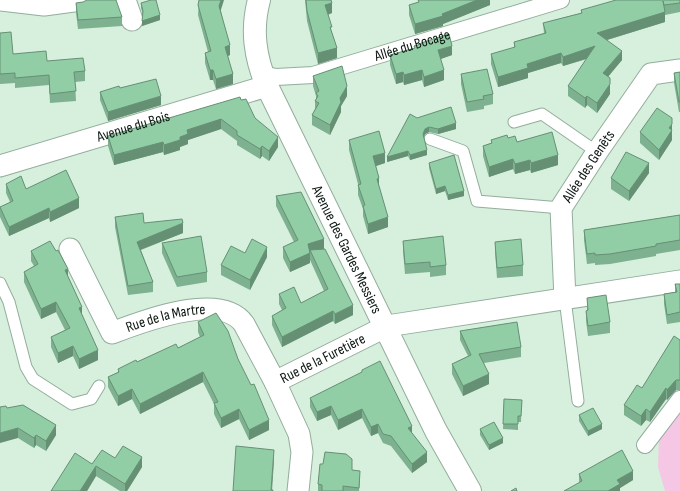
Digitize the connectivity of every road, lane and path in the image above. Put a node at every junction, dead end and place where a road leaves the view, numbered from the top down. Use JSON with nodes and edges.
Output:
{"nodes":[{"id":1,"x":0,"y":0,"type":"edge"},
{"id":2,"x":81,"y":0,"type":"edge"},
{"id":3,"x":125,"y":0,"type":"edge"},
{"id":4,"x":259,"y":0,"type":"edge"},
{"id":5,"x":561,"y":0,"type":"edge"},
{"id":6,"x":132,"y":20,"type":"dead end"},
{"id":7,"x":680,"y":70,"type":"edge"},
{"id":8,"x":264,"y":80,"type":"junction"},
{"id":9,"x":514,"y":122,"type":"dead end"},
{"id":10,"x":430,"y":139,"type":"dead end"},
{"id":11,"x":597,"y":152,"type":"junction"},
{"id":12,"x":0,"y":166,"type":"edge"},
{"id":13,"x":561,"y":208,"type":"junction"},
{"id":14,"x":70,"y":249,"type":"dead end"},
{"id":15,"x":680,"y":281,"type":"edge"},
{"id":16,"x":0,"y":283,"type":"edge"},
{"id":17,"x":565,"y":299,"type":"junction"},
{"id":18,"x":387,"y":326,"type":"junction"},
{"id":19,"x":275,"y":382,"type":"junction"},
{"id":20,"x":99,"y":386,"type":"dead end"},
{"id":21,"x":680,"y":399,"type":"edge"},
{"id":22,"x":578,"y":401,"type":"dead end"},
{"id":23,"x":645,"y":445,"type":"dead end"},
{"id":24,"x":298,"y":491,"type":"edge"},
{"id":25,"x":470,"y":491,"type":"edge"}],
"edges":[{"from":1,"to":2,"type":"street"},
{"from":3,"to":6,"type":"street"},
{"from":4,"to":8,"type":"street","name":"Avenue des Gardes Messiers"},
{"from":5,"to":8,"type":"street","name":"Allée du Bocage"},
{"from":7,"to":11,"type":"street","name":"Allée des Genêts"},
{"from":8,"to":12,"type":"street","name":"Avenue du Bois"},
{"from":8,"to":18,"type":"street","name":"Avenue des Gardes Messiers"},
{"from":9,"to":11,"type":"lane"},
{"from":10,"to":13,"type":"lane"},
{"from":11,"to":13,"type":"street","name":"Allée des Genêts"},
{"from":13,"to":17,"type":"street","name":"Allée des Genêts"},
{"from":14,"to":19,"type":"street","name":"Rue de la Martre"},
{"from":15,"to":17,"type":"street"},
{"from":16,"to":20,"type":"lane"},
{"from":17,"to":18,"type":"street"},
{"from":17,"to":22,"type":"lane"},
{"from":18,"to":19,"type":"street","name":"Rue de la Furetière"},
{"from":18,"to":25,"type":"street","name":"Avenue des Gardes Messiers"},
{"from":19,"to":24,"type":"street","name":"Rue de la Furetière"},
{"from":21,"to":23,"type":"street"}]}
